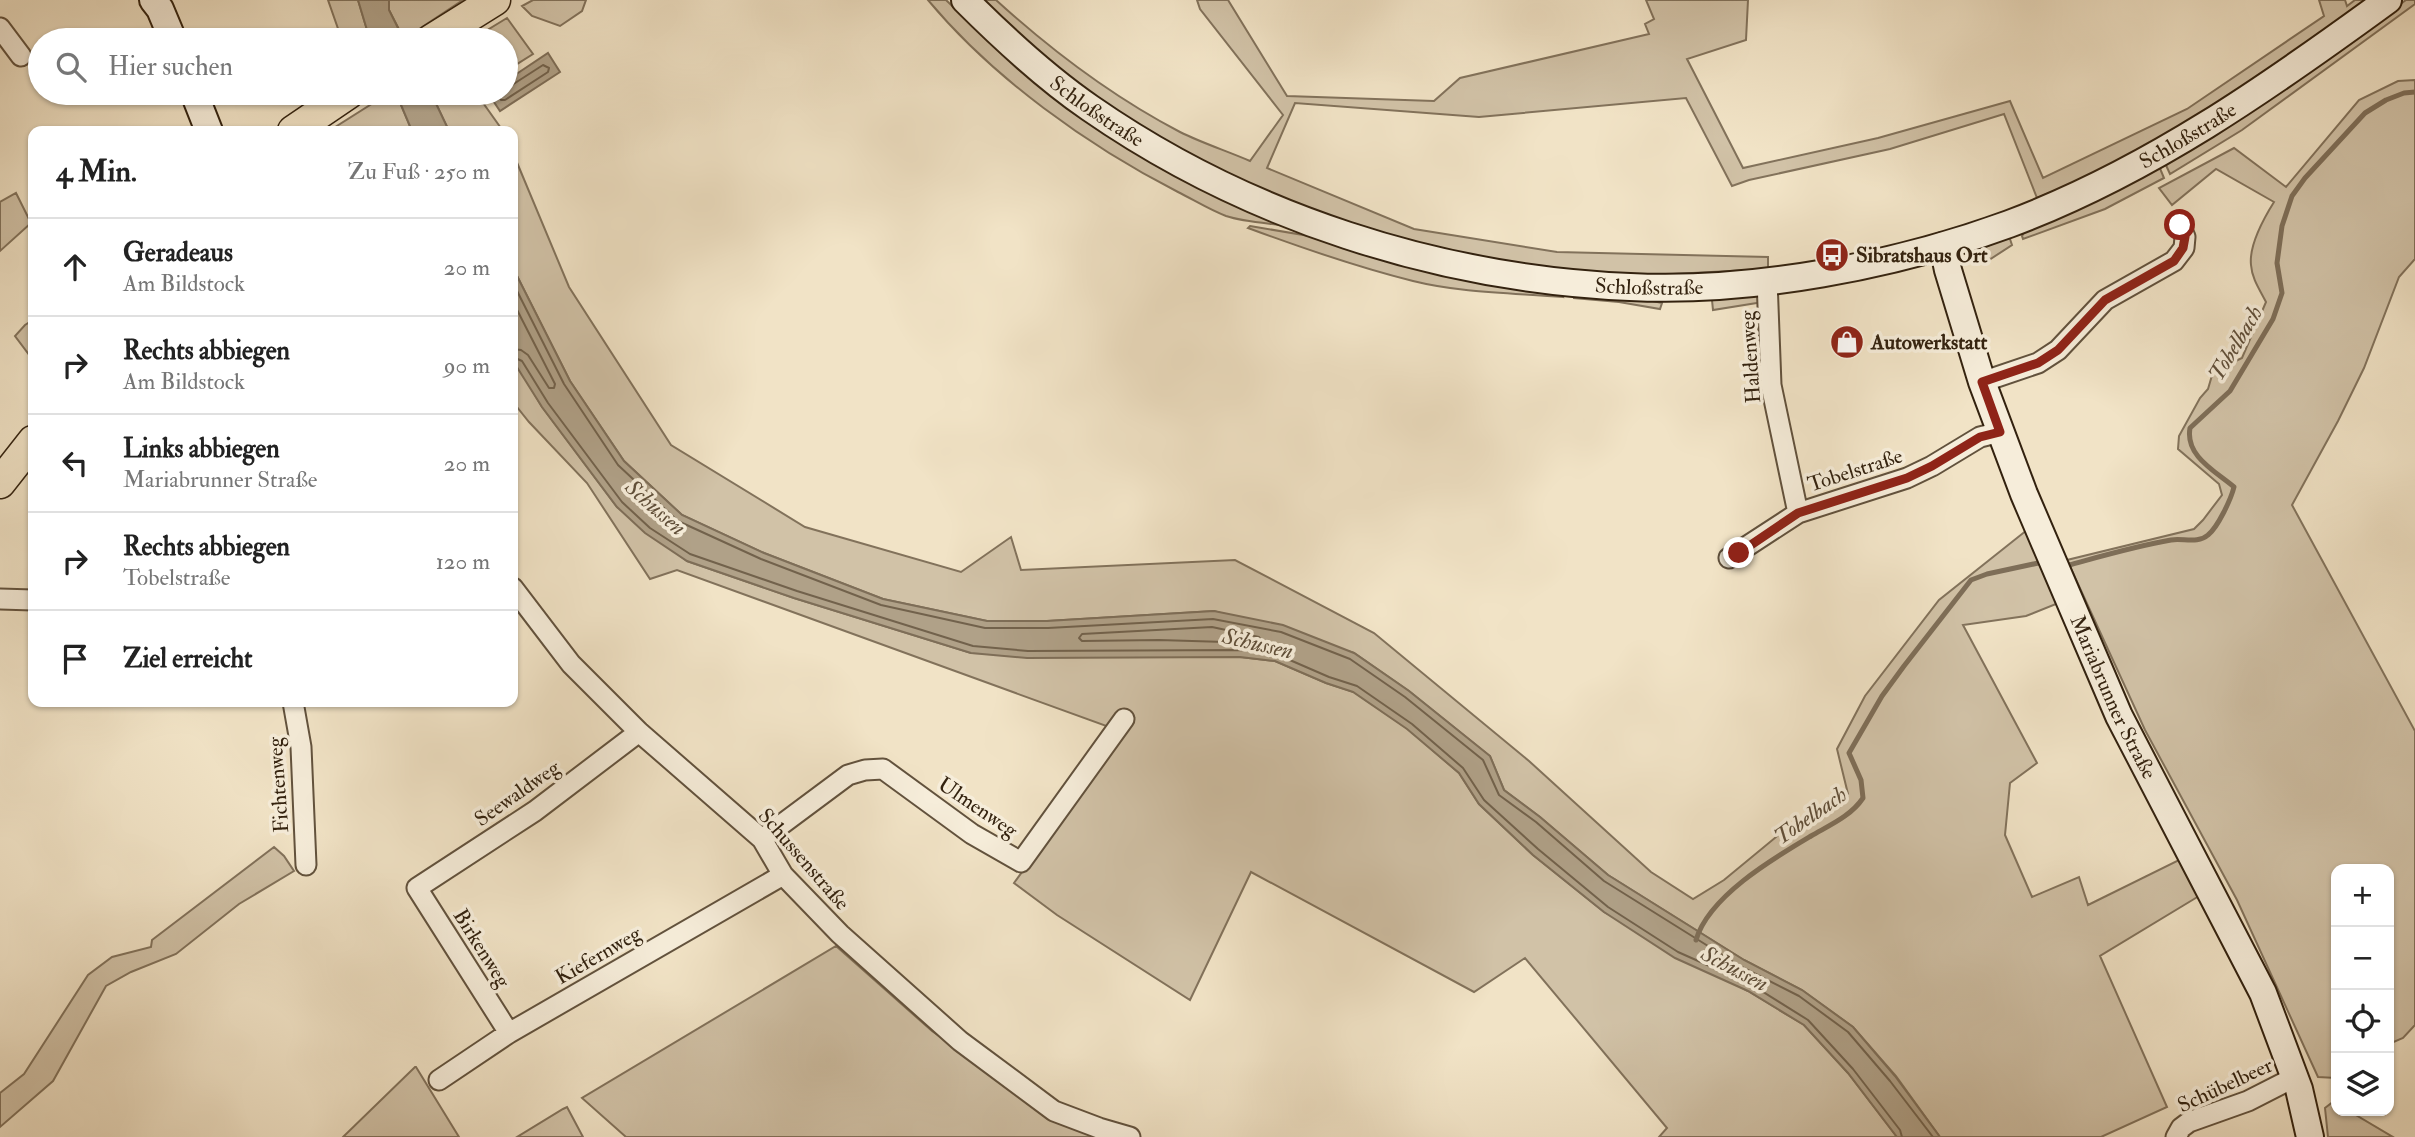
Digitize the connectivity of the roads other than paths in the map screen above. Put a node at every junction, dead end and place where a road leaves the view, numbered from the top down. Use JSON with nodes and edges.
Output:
{"nodes":[{"id":1,"x":153,"y":0,"type":"edge"},
{"id":2,"x":495,"y":0,"type":"edge"},
{"id":3,"x":965,"y":0,"type":"edge"},
{"id":4,"x":2388,"y":0,"type":"edge"},
{"id":5,"x":0,"y":28,"type":"edge"},
{"id":6,"x":168,"y":28,"type":"edge"},
{"id":7,"x":451,"y":28,"type":"edge"},
{"id":8,"x":21,"y":56,"type":"dead end"},
{"id":9,"x":199,"y":105,"type":"edge"},
{"id":10,"x":331,"y":105,"type":"edge"},
{"id":11,"x":207,"y":126,"type":"edge"},
{"id":12,"x":300,"y":126,"type":"edge"},
{"id":13,"x":2180,"y":225,"type":"dead end"},
{"id":14,"x":1943,"y":246,"type":"junction"},
{"id":15,"x":1908,"y":255,"type":"junction"},
{"id":16,"x":1767,"y":280,"type":"junction"},
{"id":17,"x":1957,"y":299,"type":"junction"},
{"id":18,"x":1982,"y":382,"type":"junction"},
{"id":19,"x":2000,"y":432,"type":"junction"},
{"id":20,"x":28,"y":447,"type":"edge"},
{"id":21,"x":0,"y":483,"type":"edge"},
{"id":22,"x":1798,"y":513,"type":"junction"},
{"id":23,"x":1729,"y":558,"type":"dead end"},
{"id":24,"x":518,"y":597,"type":"edge"},
{"id":25,"x":0,"y":599,"type":"edge"},
{"id":26,"x":28,"y":600,"type":"edge"},
{"id":27,"x":294,"y":707,"type":"edge"},
{"id":28,"x":1124,"y":719,"type":"dead end"},
{"id":29,"x":639,"y":732,"type":"junction"},
{"id":30,"x":762,"y":839,"type":"junction"},
{"id":31,"x":306,"y":864,"type":"dead end"},
{"id":32,"x":783,"y":875,"type":"junction"},
{"id":33,"x":417,"y":888,"type":"joint"},
{"id":34,"x":509,"y":1032,"type":"junction"},
{"id":35,"x":2295,"y":1077,"type":"junction"},
{"id":36,"x":439,"y":1080,"type":"dead end"},
{"id":37,"x":1130,"y":1137,"type":"edge"},
{"id":38,"x":2176,"y":1137,"type":"edge"},
{"id":39,"x":2310,"y":1137,"type":"edge"}],
"edges":[{"from":1,"to":6,"type":"main road"},
{"from":2,"to":7,"type":"main road"},
{"from":3,"to":16,"type":"main road","name":"Schloßstraße"},
{"from":4,"to":14,"type":"main road","name":"Schloßstraße"},
{"from":5,"to":8,"type":"street"},
{"from":9,"to":11,"type":"main road"},
{"from":10,"to":12,"type":"main road"},
{"from":13,"to":18,"type":"street"},
{"from":14,"to":15,"type":"main road","name":"Schloßstraße"},
{"from":14,"to":17,"type":"main road","name":"Mariabrunner Straße"},
{"from":15,"to":16,"type":"main road","name":"Schloßstraße"},
{"from":15,"to":17,"type":"main road"},
{"from":16,"to":22,"type":"street","name":"Haldenweg"},
{"from":17,"to":18,"type":"main road","name":"Mariabrunner Straße"},
{"from":18,"to":19,"type":"main road","name":"Mariabrunner Straße"},
{"from":19,"to":22,"type":"street","name":"Tobelstraße"},
{"from":19,"to":35,"type":"main road","name":"Mariabrunner Straße"},
{"from":20,"to":21,"type":"main road"},
{"from":22,"to":23,"type":"street","name":"Tobelstraße"},
{"from":24,"to":29,"type":"street","name":"Schussenstraße"},
{"from":25,"to":26,"type":"street"},
{"from":27,"to":31,"type":"street","name":"Fichtenweg"},
{"from":28,"to":30,"type":"street","name":"Ulmenweg"},
{"from":29,"to":30,"type":"street","name":"Schussenstraße"},
{"from":29,"to":33,"type":"street","name":"Seewaldweg"},
{"from":30,"to":32,"type":"street","name":"Schussenstraße"},
{"from":32,"to":34,"type":"street","name":"Kiefernweg"},
{"from":32,"to":37,"type":"street","name":"Schussenstraße"},
{"from":33,"to":34,"type":"street","name":"Birkenweg"},
{"from":34,"to":36,"type":"street","name":"Kiefernweg"},
{"from":35,"to":38,"type":"street","name":"Schübelbeer"},
{"from":35,"to":39,"type":"main road","name":"Mariabrunner Straße"}]}
